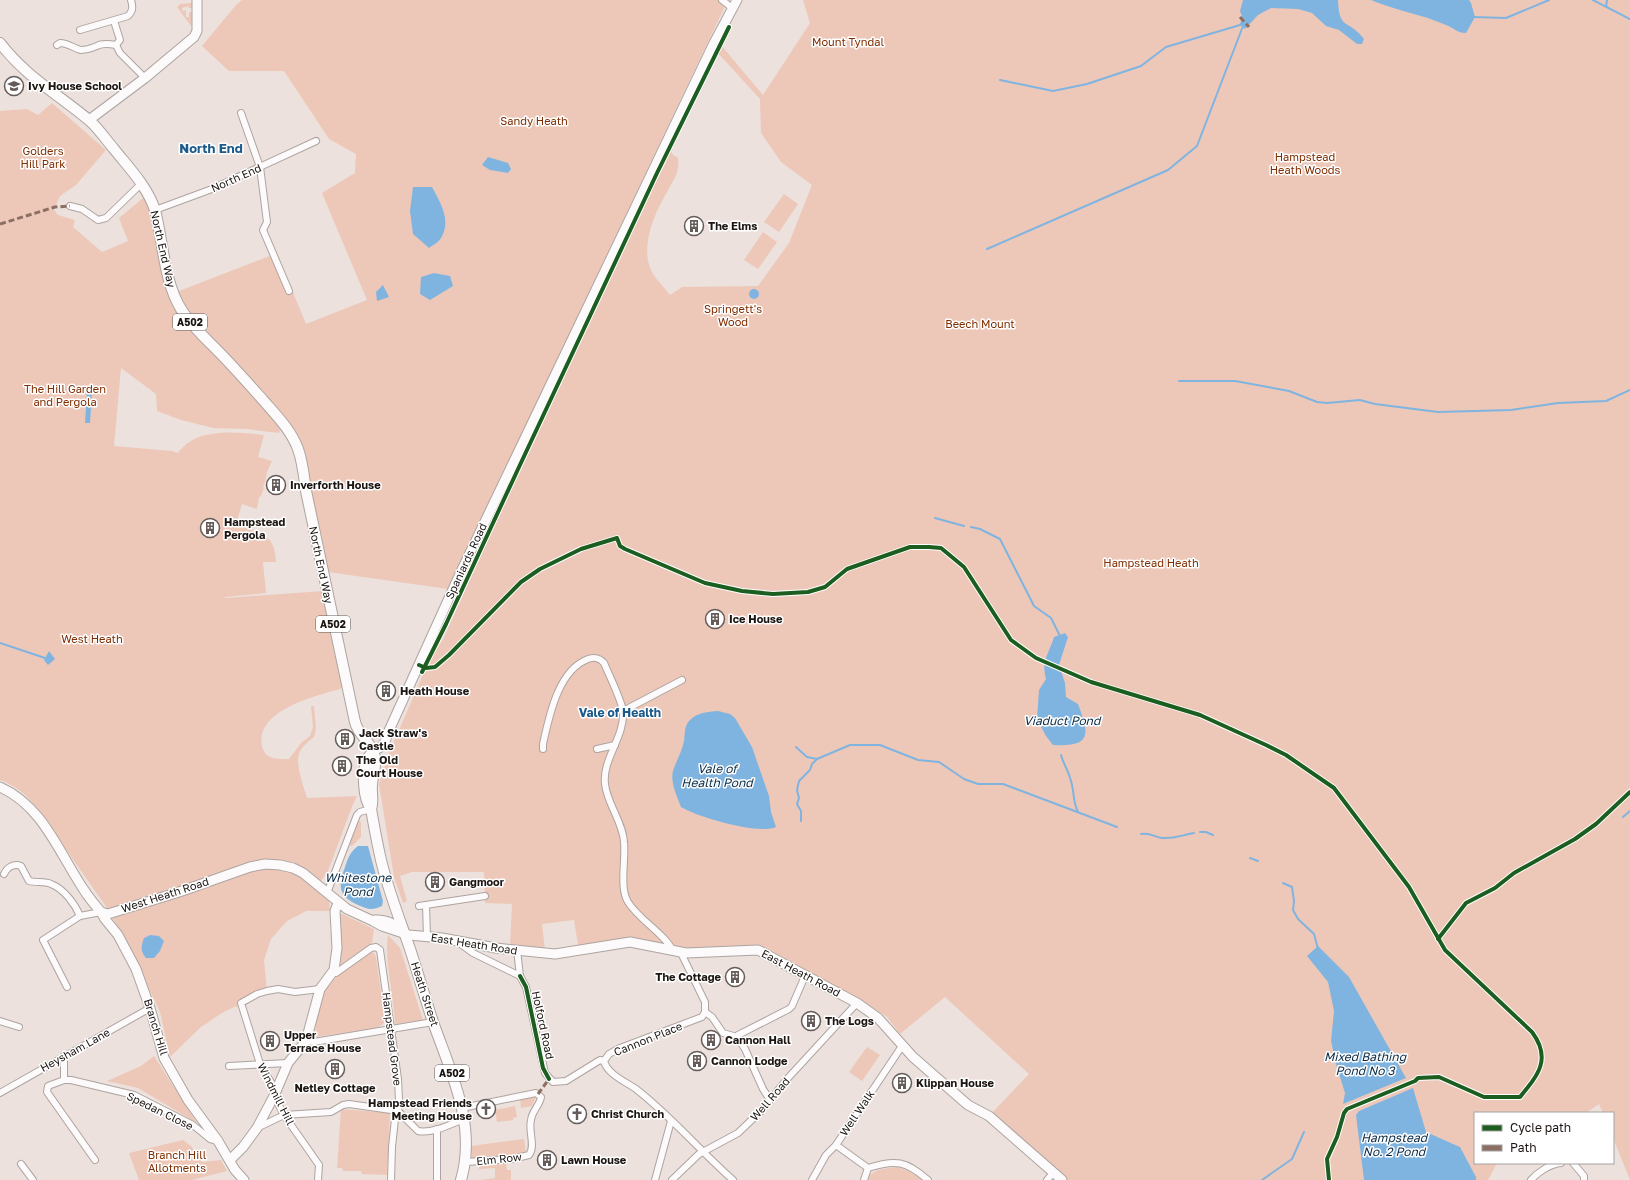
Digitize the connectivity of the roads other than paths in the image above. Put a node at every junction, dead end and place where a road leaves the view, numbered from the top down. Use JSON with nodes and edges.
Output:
{"nodes":[{"id":1,"x":131,"y":0,"type":"edge"},
{"id":2,"x":197,"y":0,"type":"edge"},
{"id":3,"x":722,"y":0,"type":"edge"},
{"id":4,"x":737,"y":0,"type":"edge"},
{"id":5,"x":732,"y":8,"type":"junction"},
{"id":6,"x":114,"y":21,"type":"junction"},
{"id":7,"x":80,"y":30,"type":"dead end"},
{"id":8,"x":0,"y":43,"type":"edge"},
{"id":9,"x":57,"y":45,"type":"dead end"},
{"id":10,"x":116,"y":45,"type":"junction"},
{"id":11,"x":145,"y":78,"type":"junction"},
{"id":12,"x":241,"y":113,"type":"dead end"},
{"id":13,"x":91,"y":122,"type":"junction"},
{"id":14,"x":316,"y":141,"type":"dead end"},
{"id":15,"x":260,"y":167,"type":"junction"},
{"id":16,"x":141,"y":184,"type":"junction"},
{"id":17,"x":70,"y":206,"type":"dead end"},
{"id":18,"x":155,"y":210,"type":"junction"},
{"id":19,"x":289,"y":291,"type":"dead end"},
{"id":20,"x":682,"y":680,"type":"dead end"},
{"id":21,"x":622,"y":711,"type":"junction"},
{"id":22,"x":615,"y":745,"type":"junction"},
{"id":23,"x":543,"y":749,"type":"dead end"},
{"id":24,"x":597,"y":749,"type":"dead end"},
{"id":25,"x":373,"y":751,"type":"junction"},
{"id":26,"x":0,"y":787,"type":"edge"},
{"id":27,"x":371,"y":809,"type":"junction"},
{"id":28,"x":4,"y":874,"type":"dead end"},
{"id":29,"x":327,"y":893,"type":"junction"},
{"id":30,"x":485,"y":896,"type":"dead end"},
{"id":31,"x":338,"y":903,"type":"junction"},
{"id":32,"x":419,"y":906,"type":"dead end"},
{"id":33,"x":426,"y":906,"type":"junction"},
{"id":34,"x":101,"y":912,"type":"junction"},
{"id":35,"x":80,"y":916,"type":"junction"},
{"id":36,"x":404,"y":933,"type":"junction"},
{"id":37,"x":427,"y":936,"type":"junction"},
{"id":38,"x":456,"y":941,"type":"junction"},
{"id":39,"x":517,"y":950,"type":"junction"},
{"id":40,"x":677,"y":952,"type":"junction"},
{"id":41,"x":333,"y":973,"type":"junction"},
{"id":42,"x":520,"y":976,"type":"junction"},
{"id":43,"x":805,"y":976,"type":"junction"},
{"id":44,"x":68,"y":987,"type":"dead end"},
{"id":45,"x":320,"y":989,"type":"junction"},
{"id":46,"x":857,"y":1003,"type":"junction"},
{"id":47,"x":150,"y":1008,"type":"junction"},
{"id":48,"x":705,"y":1012,"type":"junction"},
{"id":49,"x":0,"y":1021,"type":"edge"},
{"id":50,"x":433,"y":1022,"type":"junction"},
{"id":51,"x":19,"y":1027,"type":"dead end"},
{"id":52,"x":391,"y":1028,"type":"junction"},
{"id":53,"x":736,"y":1037,"type":"junction"},
{"id":54,"x":306,"y":1041,"type":"junction"},
{"id":55,"x":902,"y":1046,"type":"junction"},
{"id":56,"x":64,"y":1056,"type":"junction"},
{"id":57,"x":604,"y":1061,"type":"junction"},
{"id":58,"x":288,"y":1063,"type":"junction"},
{"id":59,"x":260,"y":1064,"type":"junction"},
{"id":60,"x":229,"y":1066,"type":"dead end"},
{"id":61,"x":549,"y":1079,"type":"joint"},
{"id":62,"x":64,"y":1080,"type":"junction"},
{"id":63,"x":0,"y":1093,"type":"edge"},
{"id":64,"x":274,"y":1096,"type":"junction"},
{"id":65,"x":770,"y":1100,"type":"junction"},
{"id":66,"x":462,"y":1108,"type":"junction"},
{"id":67,"x":398,"y":1111,"type":"junction"},
{"id":68,"x":284,"y":1116,"type":"junction"},
{"id":69,"x":464,"y":1119,"type":"junction"},
{"id":70,"x":671,"y":1121,"type":"junction"},
{"id":71,"x":256,"y":1129,"type":"junction"},
{"id":72,"x":436,"y":1129,"type":"junction"},
{"id":73,"x":218,"y":1140,"type":"junction"},
{"id":74,"x":836,"y":1145,"type":"junction"},
{"id":75,"x":703,"y":1152,"type":"junction"},
{"id":76,"x":95,"y":1160,"type":"dead end"},
{"id":77,"x":230,"y":1160,"type":"junction"},
{"id":78,"x":466,"y":1162,"type":"junction"},
{"id":79,"x":21,"y":1164,"type":"dead end"},
{"id":80,"x":1554,"y":1164,"type":"edge"},
{"id":81,"x":1573,"y":1164,"type":"edge"},
{"id":82,"x":868,"y":1168,"type":"junction"},
{"id":83,"x":1054,"y":1172,"type":"junction"},
{"id":84,"x":241,"y":1179,"type":"edge"},
{"id":85,"x":33,"y":1180,"type":"edge"},
{"id":86,"x":318,"y":1180,"type":"edge"},
{"id":87,"x":391,"y":1180,"type":"edge"},
{"id":88,"x":437,"y":1180,"type":"edge"},
{"id":89,"x":461,"y":1180,"type":"edge"},
{"id":90,"x":655,"y":1180,"type":"edge"},
{"id":91,"x":672,"y":1180,"type":"edge"},
{"id":92,"x":734,"y":1180,"type":"edge"},
{"id":93,"x":812,"y":1180,"type":"edge"},
{"id":94,"x":864,"y":1180,"type":"edge"},
{"id":95,"x":928,"y":1180,"type":"edge"},
{"id":96,"x":1047,"y":1180,"type":"edge"},
{"id":97,"x":1062,"y":1180,"type":"edge"},
{"id":98,"x":1531,"y":1180,"type":"edge"},
{"id":99,"x":1584,"y":1180,"type":"edge"}],
"edges":[{"from":1,"to":6,"type":"street"},
{"from":2,"to":11,"type":"street"},
{"from":3,"to":5,"type":"street"},
{"from":4,"to":5,"type":"street","name":"Spaniards Road"},
{"from":5,"to":25,"type":"street","name":"Spaniards Road"},
{"from":6,"to":7,"type":"street"},
{"from":6,"to":10,"type":"street"},
{"from":8,"to":13,"type":"main road","number":"A502"},
{"from":9,"to":10,"type":"street"},
{"from":10,"to":11,"type":"street"},
{"from":11,"to":13,"type":"street"},
{"from":12,"to":15,"type":"street"},
{"from":13,"to":16,"type":"main road","name":"North End Way","number":"A502"},
{"from":14,"to":15,"type":"street","name":"North End"},
{"from":15,"to":18,"type":"street","name":"North End"},
{"from":15,"to":19,"type":"street"},
{"from":16,"to":17,"type":"street"},
{"from":16,"to":18,"type":"main road","name":"North End Way","number":"A502"},
{"from":18,"to":25,"type":"main road","name":"North End Way","number":"A502"},
{"from":20,"to":21,"type":"street"},
{"from":21,"to":22,"type":"street"},
{"from":21,"to":23,"type":"street"},
{"from":22,"to":24,"type":"street"},
{"from":22,"to":40,"type":"street"},
{"from":25,"to":27,"type":"main road","number":"A502"},
{"from":26,"to":34,"type":"street"},
{"from":27,"to":29,"type":"street"},
{"from":27,"to":36,"type":"main road","name":"Heath Street","number":"A502"},
{"from":28,"to":35,"type":"street"},
{"from":29,"to":31,"type":"street","name":"West Heath Road"},
{"from":29,"to":34,"type":"street","name":"West Heath Road"},
{"from":30,"to":33,"type":"street"},
{"from":31,"to":36,"type":"street","name":"West Heath Road"},
{"from":31,"to":41,"type":"street"},
{"from":32,"to":33,"type":"street"},
{"from":33,"to":37,"type":"street"},
{"from":34,"to":35,"type":"street"},
{"from":34,"to":47,"type":"street","name":"Branch Hill"},
{"from":35,"to":44,"type":"street"},
{"from":36,"to":37,"type":"street","name":"East Heath Road"},
{"from":36,"to":50,"type":"main road","name":"Heath Street","number":"A502"},
{"from":37,"to":38,"type":"street","name":"East Heath Road"},
{"from":38,"to":39,"type":"street","name":"East Heath Road"},
{"from":38,"to":42,"type":"street"},
{"from":39,"to":40,"type":"street","name":"East Heath Road"},
{"from":39,"to":42,"type":"street","name":"Holford Road"},
{"from":40,"to":43,"type":"street","name":"East Heath Road"},
{"from":40,"to":48,"type":"street"},
{"from":41,"to":45,"type":"street"},
{"from":41,"to":52,"type":"street","name":"Hampstead Grove"},
{"from":42,"to":61,"type":"street","name":"Holford Road"},
{"from":43,"to":46,"type":"street","name":"East Heath Road"},
{"from":43,"to":53,"type":"street"},
{"from":45,"to":54,"type":"street"},
{"from":45,"to":59,"type":"street","name":"Windmill Hill"},
{"from":46,"to":55,"type":"street","name":"East Heath Road"},
{"from":46,"to":65,"type":"street","name":"Well Road"},
{"from":47,"to":56,"type":"street","name":"Heysham Lane"},
{"from":47,"to":73,"type":"street","name":"Branch Hill"},
{"from":48,"to":53,"type":"street"},
{"from":48,"to":57,"type":"street","name":"Cannon Place"},
{"from":49,"to":51,"type":"street"},
{"from":50,"to":52,"type":"street"},
{"from":50,"to":66,"type":"main road","name":"Heath Street","number":"A502"},
{"from":52,"to":54,"type":"street"},
{"from":52,"to":67,"type":"street","name":"Hampstead Grove"},
{"from":53,"to":65,"type":"street"},
{"from":54,"to":58,"type":"street"},
{"from":55,"to":74,"type":"street","name":"Well Walk"},
{"from":55,"to":83,"type":"street","name":"East Heath Road"},
{"from":56,"to":62,"type":"street"},
{"from":56,"to":63,"type":"street","name":"Heysham Lane"},
{"from":57,"to":61,"type":"street","name":"Cannon Place"},
{"from":57,"to":70,"type":"street"},
{"from":58,"to":59,"type":"street"},
{"from":58,"to":64,"type":"street"},
{"from":59,"to":60,"type":"street"},
{"from":59,"to":64,"type":"street","name":"Windmill Hill"},
{"from":62,"to":73,"type":"street","name":"Spedan Close"},
{"from":62,"to":76,"type":"street"},
{"from":64,"to":68,"type":"street","name":"Windmill Hill"},
{"from":64,"to":71,"type":"street"},
{"from":65,"to":75,"type":"street","name":"Well Road"},
{"from":66,"to":69,"type":"main road","name":"Heath Street","number":"A502"},
{"from":66,"to":78,"type":"street","name":"Elm Row"},
{"from":67,"to":68,"type":"street"},
{"from":67,"to":72,"type":"street"},
{"from":67,"to":87,"type":"street","name":"Hampstead Grove"},
{"from":68,"to":71,"type":"street"},
{"from":68,"to":86,"type":"street","name":"Windmill Hill"},
{"from":69,"to":72,"type":"street"},
{"from":69,"to":78,"type":"main road","name":"Heath Street","number":"A502"},
{"from":70,"to":75,"type":"street"},
{"from":70,"to":90,"type":"street"},
{"from":71,"to":77,"type":"street"},
{"from":72,"to":88,"type":"street"},
{"from":73,"to":77,"type":"street","name":"Branch Hill"},
{"from":74,"to":82,"type":"street"},
{"from":74,"to":93,"type":"street","name":"Well Walk"},
{"from":75,"to":91,"type":"street","name":"Well Road"},
{"from":75,"to":92,"type":"street"},
{"from":77,"to":84,"type":"street","name":"Branch Hill"},
{"from":78,"to":89,"type":"main road","name":"Heath Street","number":"A502"},
{"from":79,"to":85,"type":"street"},
{"from":80,"to":98,"type":"street"},
{"from":81,"to":99,"type":"street"},
{"from":82,"to":94,"type":"street"},
{"from":82,"to":95,"type":"street"},
{"from":83,"to":96,"type":"street"},
{"from":83,"to":97,"type":"street","name":"East Heath Road"}]}
